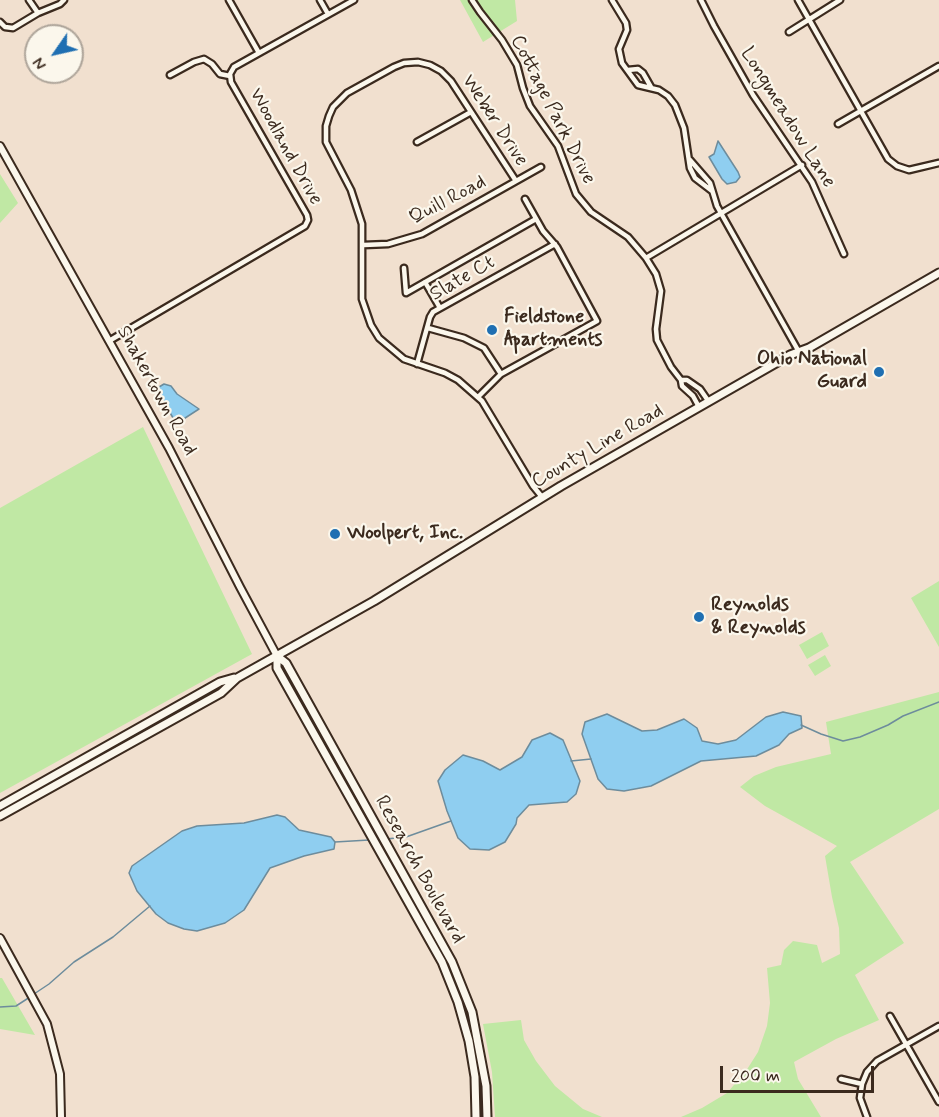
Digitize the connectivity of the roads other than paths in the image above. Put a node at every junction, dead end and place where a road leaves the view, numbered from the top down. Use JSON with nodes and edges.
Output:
{"nodes":[{"id":1,"x":29,"y":0,"type":"edge"},
{"id":2,"x":64,"y":0,"type":"edge"},
{"id":3,"x":229,"y":0,"type":"edge"},
{"id":4,"x":320,"y":0,"type":"edge"},
{"id":5,"x":354,"y":0,"type":"edge"},
{"id":6,"x":472,"y":0,"type":"edge"},
{"id":7,"x":612,"y":0,"type":"edge"},
{"id":8,"x":701,"y":0,"type":"edge"},
{"id":9,"x":798,"y":0,"type":"edge"},
{"id":10,"x":840,"y":0,"type":"edge"},
{"id":11,"x":38,"y":13,"type":"junction"},
{"id":12,"x":328,"y":14,"type":"junction"},
{"id":13,"x":809,"y":19,"type":"junction"},
{"id":14,"x":0,"y":22,"type":"edge"},
{"id":15,"x":789,"y":32,"type":"dead end"},
{"id":16,"x":259,"y":53,"type":"junction"},
{"id":17,"x":939,"y":66,"type":"edge"},
{"id":18,"x":628,"y":70,"type":"junction"},
{"id":19,"x":171,"y":75,"type":"dead end"},
{"id":20,"x":230,"y":75,"type":"junction"},
{"id":21,"x":651,"y":87,"type":"junction"},
{"id":22,"x":860,"y":110,"type":"junction"},
{"id":23,"x":471,"y":112,"type":"junction"},
{"id":24,"x":838,"y":123,"type":"dead end"},
{"id":25,"x":417,"y":142,"type":"dead end"},
{"id":26,"x":0,"y":146,"type":"edge"},
{"id":27,"x":688,"y":159,"type":"junction"},
{"id":28,"x":939,"y":163,"type":"edge"},
{"id":29,"x":802,"y":165,"type":"junction"},
{"id":30,"x":542,"y":166,"type":"dead end"},
{"id":31,"x":516,"y":181,"type":"junction"},
{"id":32,"x":712,"y":191,"type":"junction"},
{"id":33,"x":525,"y":199,"type":"dead end"},
{"id":34,"x":722,"y":213,"type":"junction"},
{"id":35,"x":536,"y":219,"type":"junction"},
{"id":36,"x":555,"y":244,"type":"junction"},
{"id":37,"x":364,"y":245,"type":"junction"},
{"id":38,"x":843,"y":254,"type":"dead end"},
{"id":39,"x":646,"y":258,"type":"junction"},
{"id":40,"x":405,"y":268,"type":"dead end"},
{"id":41,"x":939,"y":273,"type":"edge"},
{"id":42,"x":426,"y":282,"type":"junction"},
{"id":43,"x":440,"y":308,"type":"junction"},
{"id":44,"x":428,"y":328,"type":"junction"},
{"id":45,"x":109,"y":341,"type":"junction"},
{"id":46,"x":799,"y":351,"type":"junction"},
{"id":47,"x":417,"y":364,"type":"junction"},
{"id":48,"x":501,"y":374,"type":"junction"},
{"id":49,"x":681,"y":380,"type":"junction"},
{"id":50,"x":478,"y":397,"type":"junction"},
{"id":51,"x":709,"y":402,"type":"junction"},
{"id":52,"x":700,"y":408,"type":"junction"},
{"id":53,"x":542,"y":497,"type":"junction"},
{"id":54,"x":277,"y":656,"type":"junction"},
{"id":55,"x":237,"y":678,"type":"junction"},
{"id":56,"x":116,"y":740,"type":"junction"},
{"id":57,"x":120,"y":748,"type":"junction"},
{"id":58,"x":0,"y":806,"type":"edge"},
{"id":59,"x":0,"y":816,"type":"edge"},
{"id":60,"x":0,"y":939,"type":"edge"},
{"id":61,"x":890,"y":1016,"type":"dead end"},
{"id":62,"x":939,"y":1026,"type":"edge"},
{"id":63,"x":906,"y":1045,"type":"junction"},
{"id":64,"x":841,"y":1079,"type":"dead end"},
{"id":65,"x":862,"y":1084,"type":"junction"},
{"id":66,"x":939,"y":1102,"type":"edge"},
{"id":67,"x":61,"y":1117,"type":"edge"},
{"id":68,"x":476,"y":1117,"type":"edge"},
{"id":69,"x":487,"y":1117,"type":"edge"},
{"id":70,"x":867,"y":1117,"type":"edge"}],
"edges":[{"from":1,"to":11,"type":"street"},
{"from":2,"to":11,"type":"street"},
{"from":3,"to":16,"type":"street"},
{"from":4,"to":12,"type":"street"},
{"from":5,"to":12,"type":"street"},
{"from":6,"to":39,"type":"street","name":"Cottage Park Drive"},
{"from":7,"to":18,"type":"street"},
{"from":8,"to":29,"type":"street","name":"Longmeadow Lane"},
{"from":9,"to":13,"type":"street"},
{"from":10,"to":13,"type":"street"},
{"from":11,"to":14,"type":"street"},
{"from":12,"to":16,"type":"street"},
{"from":13,"to":15,"type":"street"},
{"from":13,"to":22,"type":"street"},
{"from":16,"to":20,"type":"street"},
{"from":17,"to":22,"type":"street"},
{"from":18,"to":21,"type":"street"},
{"from":18,"to":21,"type":"street"},
{"from":19,"to":20,"type":"street"},
{"from":20,"to":45,"type":"street","name":"Woodland Drive"},
{"from":21,"to":27,"type":"street"},
{"from":22,"to":24,"type":"street"},
{"from":22,"to":28,"type":"street"},
{"from":23,"to":25,"type":"street"},
{"from":23,"to":31,"type":"street","name":"Weber Drive"},
{"from":23,"to":37,"type":"street","name":"Weber Drive"},
{"from":26,"to":45,"type":"street","name":"Shakertown Road"},
{"from":27,"to":32,"type":"street"},
{"from":27,"to":32,"type":"street"},
{"from":29,"to":34,"type":"street"},
{"from":29,"to":38,"type":"street","name":"Longmeadow Lane"},
{"from":30,"to":31,"type":"street","name":"Quill Road"},
{"from":31,"to":37,"type":"street","name":"Quill Road"},
{"from":32,"to":34,"type":"street"},
{"from":33,"to":35,"type":"street"},
{"from":34,"to":39,"type":"street"},
{"from":34,"to":46,"type":"street"},
{"from":35,"to":36,"type":"street"},
{"from":35,"to":42,"type":"street"},
{"from":36,"to":43,"type":"street","name":"Slate Ct"},
{"from":36,"to":48,"type":"street"},
{"from":37,"to":47,"type":"street","name":"Weber Drive"},
{"from":39,"to":49,"type":"street","name":"Cottage Park Drive"},
{"from":40,"to":42,"type":"street"},
{"from":41,"to":46,"type":"main road","name":"County Line Road"},
{"from":42,"to":43,"type":"street"},
{"from":43,"to":44,"type":"street","name":"Slate Ct"},
{"from":44,"to":47,"type":"street","name":"Slate Ct"},
{"from":44,"to":48,"type":"street"},
{"from":45,"to":54,"type":"street","name":"Shakertown Road"},
{"from":46,"to":51,"type":"main road","name":"County Line Road"},
{"from":47,"to":50,"type":"street","name":"Weber Drive"},
{"from":48,"to":50,"type":"street"},
{"from":49,"to":51,"type":"street","name":"Cottage Park Drive"},
{"from":49,"to":52,"type":"street","name":"Cottage Park Drive"},
{"from":50,"to":53,"type":"street","name":"Weber Drive"},
{"from":51,"to":52,"type":"main road","name":"County Line Road"},
{"from":52,"to":53,"type":"main road","name":"County Line Road"},
{"from":53,"to":54,"type":"main road","name":"County Line Road"},
{"from":54,"to":55,"type":"main road"},
{"from":54,"to":68,"type":"main road","name":"Research Boulevard"},
{"from":54,"to":69,"type":"main road","name":"Research Boulevard"},
{"from":55,"to":56,"type":"main road"},
{"from":55,"to":57,"type":"main road"},
{"from":56,"to":57,"type":"main road"},
{"from":56,"to":58,"type":"main road"},
{"from":57,"to":59,"type":"main road"},
{"from":60,"to":67,"type":"street"},
{"from":61,"to":63,"type":"street"},
{"from":62,"to":63,"type":"street"},
{"from":63,"to":65,"type":"street"},
{"from":63,"to":66,"type":"street"},
{"from":64,"to":65,"type":"street"},
{"from":65,"to":70,"type":"street"}]}
